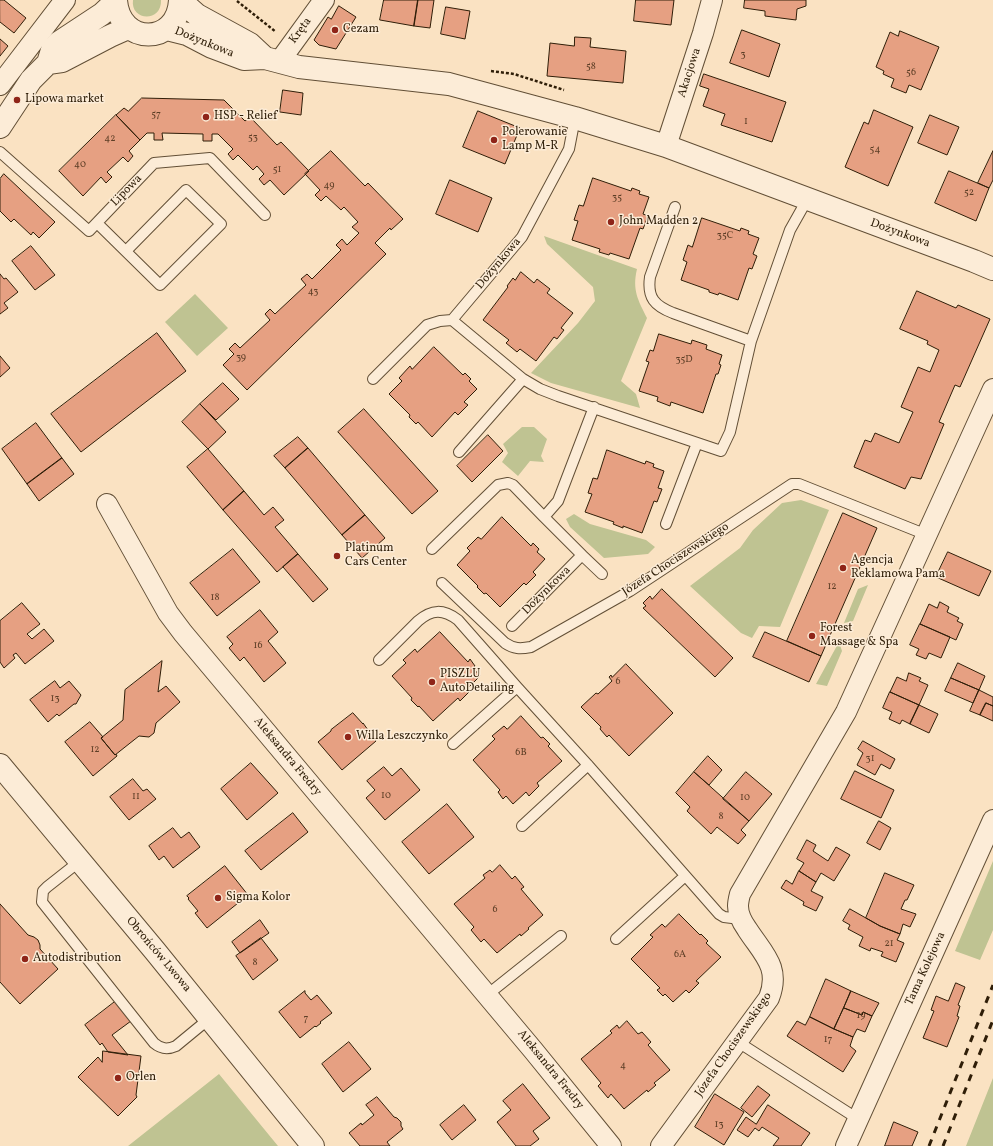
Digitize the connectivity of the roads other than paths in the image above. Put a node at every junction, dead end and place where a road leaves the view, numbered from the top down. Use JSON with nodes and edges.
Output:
{"nodes":[{"id":1,"x":65,"y":0,"type":"edge"},
{"id":2,"x":116,"y":0,"type":"edge"},
{"id":3,"x":180,"y":0,"type":"edge"},
{"id":4,"x":324,"y":0,"type":"edge"},
{"id":5,"x":712,"y":0,"type":"edge"},
{"id":6,"x":128,"y":28,"type":"junction"},
{"id":7,"x":167,"y":29,"type":"junction"},
{"id":8,"x":272,"y":60,"type":"junction"},
{"id":9,"x":48,"y":63,"type":"junction"},
{"id":10,"x":0,"y":85,"type":"edge"},
{"id":11,"x":575,"y":118,"type":"junction"},
{"id":12,"x":0,"y":127,"type":"edge"},
{"id":13,"x":666,"y":146,"type":"junction"},
{"id":14,"x":0,"y":152,"type":"edge"},
{"id":15,"x":808,"y":198,"type":"junction"},
{"id":16,"x":675,"y":207,"type":"dead end"},
{"id":17,"x":266,"y":215,"type":"dead end"},
{"id":18,"x":96,"y":223,"type":"junction"},
{"id":19,"x":126,"y":251,"type":"junction"},
{"id":20,"x":993,"y":269,"type":"edge"},
{"id":21,"x":452,"y":320,"type":"junction"},
{"id":22,"x":752,"y":341,"type":"junction"},
{"id":23,"x":373,"y":379,"type":"dead end"},
{"id":24,"x":523,"y":379,"type":"junction"},
{"id":25,"x":993,"y":389,"type":"edge"},
{"id":26,"x":594,"y":407,"type":"junction"},
{"id":27,"x":697,"y":443,"type":"junction"},
{"id":28,"x":459,"y":452,"type":"dead end"},
{"id":29,"x":107,"y":504,"type":"dead end"},
{"id":30,"x":544,"y":517,"type":"junction"},
{"id":31,"x":666,"y":524,"type":"dead end"},
{"id":32,"x":927,"y":535,"type":"junction"},
{"id":33,"x":432,"y":549,"type":"dead end"},
{"id":34,"x":582,"y":555,"type":"junction"},
{"id":35,"x":602,"y":574,"type":"dead end"},
{"id":36,"x":442,"y":583,"type":"dead end"},
{"id":37,"x":512,"y":626,"type":"dead end"},
{"id":38,"x":379,"y":660,"type":"dead end"},
{"id":39,"x":517,"y":687,"type":"junction"},
{"id":40,"x":453,"y":744,"type":"dead end"},
{"id":41,"x":0,"y":765,"type":"edge"},
{"id":42,"x":588,"y":765,"type":"junction"},
{"id":43,"x":993,"y":820,"type":"edge"},
{"id":44,"x":522,"y":826,"type":"dead end"},
{"id":45,"x":80,"y":861,"type":"junction"},
{"id":46,"x":685,"y":876,"type":"junction"},
{"id":47,"x":740,"y":919,"type":"junction"},
{"id":48,"x":561,"y":936,"type":"dead end"},
{"id":49,"x":616,"y":939,"type":"dead end"},
{"id":50,"x":487,"y":995,"type":"junction"},
{"id":51,"x":210,"y":1018,"type":"junction"},
{"id":52,"x":738,"y":1042,"type":"junction"},
{"id":53,"x":858,"y":1119,"type":"junction"},
{"id":54,"x":313,"y":1146,"type":"edge"},
{"id":55,"x":611,"y":1146,"type":"edge"},
{"id":56,"x":662,"y":1146,"type":"edge"},
{"id":57,"x":846,"y":1146,"type":"edge"}],
"edges":[{"from":1,"to":10,"type":"street"},
{"from":2,"to":6,"type":"street"},
{"from":2,"to":9,"type":"street"},
{"from":3,"to":7,"type":"street"},
{"from":3,"to":8,"type":"street","name":"Dożynkowa"},
{"from":4,"to":8,"type":"street","name":"Kręta"},
{"from":5,"to":13,"type":"street","name":"Akacjowa"},
{"from":6,"to":7,"type":"street"},
{"from":6,"to":9,"type":"street"},
{"from":7,"to":8,"type":"street","name":"Dożynkowa"},
{"from":8,"to":11,"type":"street","name":"Dożynkowa"},
{"from":9,"to":12,"type":"street"},
{"from":11,"to":13,"type":"street","name":"Dożynkowa"},
{"from":11,"to":21,"type":"lane","name":"Dożynkowa"},
{"from":13,"to":15,"type":"street","name":"Dożynkowa"},
{"from":14,"to":18,"type":"lane"},
{"from":15,"to":20,"type":"street","name":"Dożynkowa"},
{"from":15,"to":22,"type":"lane"},
{"from":16,"to":22,"type":"lane"},
{"from":17,"to":18,"type":"lane","name":"Lipowa"},
{"from":18,"to":19,"type":"lane"},
{"from":19,"to":19,"type":"lane"},
{"from":21,"to":23,"type":"lane"},
{"from":21,"to":24,"type":"lane"},
{"from":22,"to":27,"type":"lane"},
{"from":24,"to":26,"type":"lane"},
{"from":24,"to":28,"type":"lane"},
{"from":25,"to":32,"type":"street"},
{"from":26,"to":27,"type":"lane"},
{"from":26,"to":30,"type":"lane"},
{"from":27,"to":31,"type":"lane"},
{"from":29,"to":50,"type":"street","name":"Aleksandra Fredry"},
{"from":30,"to":33,"type":"lane"},
{"from":30,"to":34,"type":"lane"},
{"from":32,"to":36,"type":"lane","name":"Józefa Chociszewskiego"},
{"from":32,"to":47,"type":"street"},
{"from":34,"to":35,"type":"lane"},
{"from":34,"to":37,"type":"lane","name":"Dożynkowa"},
{"from":38,"to":39,"type":"lane"},
{"from":39,"to":40,"type":"lane"},
{"from":39,"to":42,"type":"lane"},
{"from":41,"to":45,"type":"street","name":"Obrońców Lwowa"},
{"from":42,"to":44,"type":"lane"},
{"from":42,"to":46,"type":"lane"},
{"from":43,"to":53,"type":"street","name":"Tama Kolejowa"},
{"from":45,"to":51,"type":"street","name":"Obrońców Lwowa"},
{"from":45,"to":51,"type":"lane"},
{"from":46,"to":47,"type":"lane"},
{"from":46,"to":49,"type":"lane"},
{"from":47,"to":52,"type":"street","name":"Józefa Chociszewskiego"},
{"from":48,"to":50,"type":"lane"},
{"from":50,"to":55,"type":"street","name":"Aleksandra Fredry"},
{"from":51,"to":54,"type":"street","name":"Obrońców Lwowa"},
{"from":52,"to":53,"type":"lane"},
{"from":52,"to":56,"type":"street","name":"Józefa Chociszewskiego"},
{"from":53,"to":57,"type":"street","name":"Tama Kolejowa"}]}
